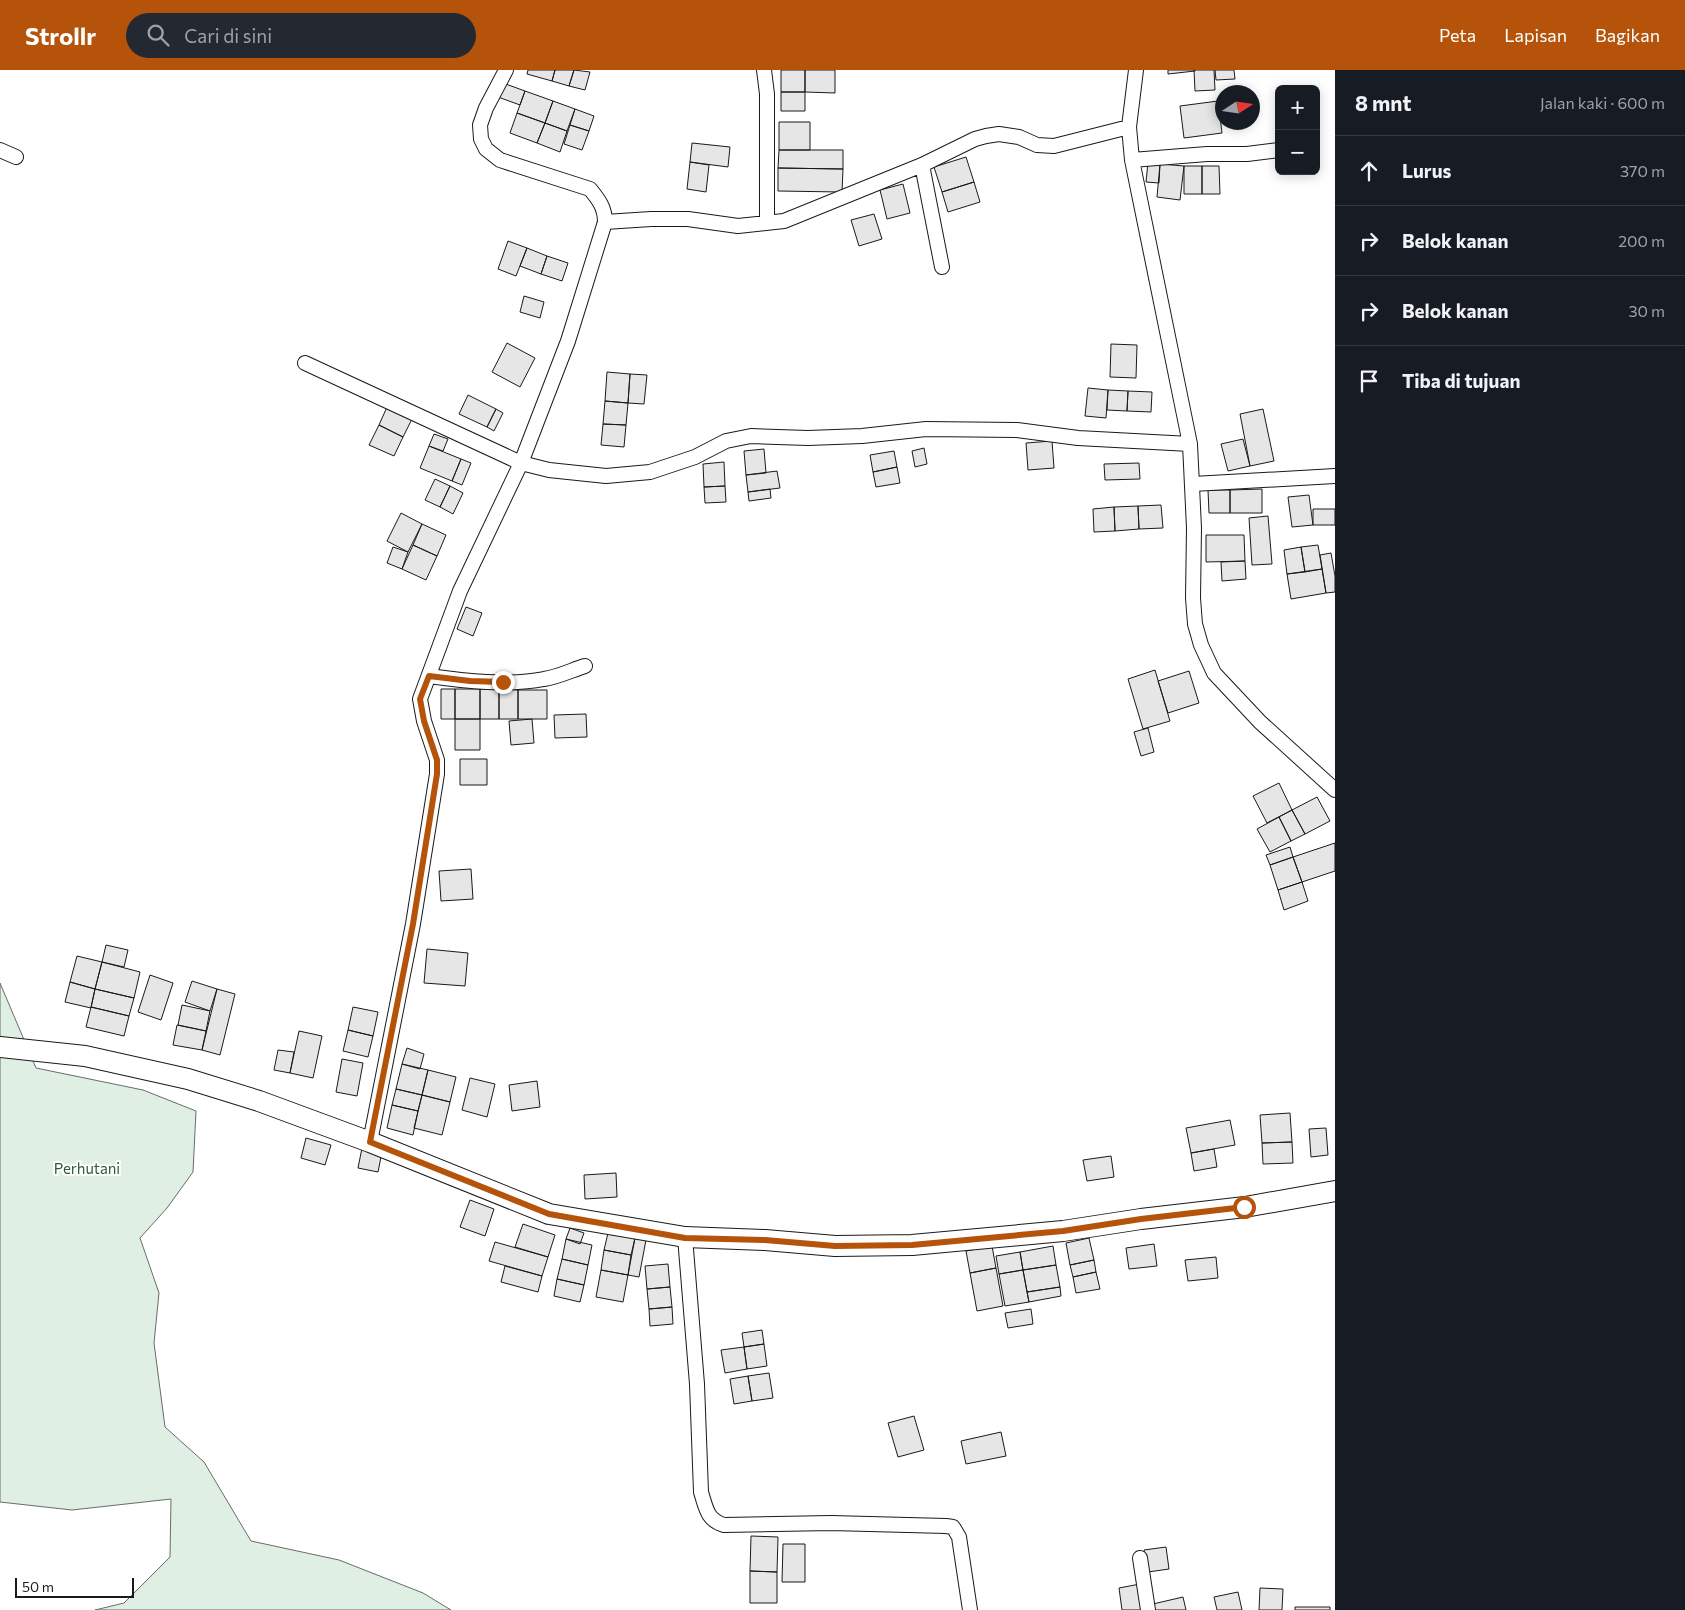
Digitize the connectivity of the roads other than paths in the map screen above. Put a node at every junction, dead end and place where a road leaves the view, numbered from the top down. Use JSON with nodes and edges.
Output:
{"nodes":[{"id":1,"x":506,"y":70,"type":"edge"},
{"id":2,"x":764,"y":70,"type":"edge"},
{"id":3,"x":1136,"y":70,"type":"edge"},
{"id":4,"x":1129,"y":127,"type":"junction"},
{"id":5,"x":0,"y":150,"type":"edge"},
{"id":6,"x":1275,"y":150,"type":"edge"},
{"id":7,"x":16,"y":157,"type":"dead end"},
{"id":8,"x":1132,"y":160,"type":"junction"},
{"id":9,"x":922,"y":165,"type":"junction"},
{"id":10,"x":604,"y":222,"type":"junction"},
{"id":11,"x":768,"y":223,"type":"junction"},
{"id":12,"x":942,"y":267,"type":"dead end"},
{"id":13,"x":304,"y":363,"type":"dead end"},
{"id":14,"x":1190,"y":444,"type":"junction"},
{"id":15,"x":521,"y":463,"type":"junction"},
{"id":16,"x":1335,"y":476,"type":"edge"},
{"id":17,"x":1193,"y":484,"type":"junction"},
{"id":18,"x":585,"y":666,"type":"dead end"},
{"id":19,"x":429,"y":676,"type":"junction"},
{"id":20,"x":1335,"y":790,"type":"edge"},
{"id":21,"x":0,"y":1047,"type":"edge"},
{"id":22,"x":370,"y":1142,"type":"junction"},
{"id":23,"x":1335,"y":1191,"type":"edge"},
{"id":24,"x":685,"y":1238,"type":"junction"},
{"id":25,"x":1140,"y":1558,"type":"dead end"},
{"id":26,"x":970,"y":1610,"type":"edge"},
{"id":27,"x":1148,"y":1610,"type":"edge"}],
"edges":[{"from":1,"to":10,"type":"street"},
{"from":2,"to":11,"type":"street"},
{"from":3,"to":4,"type":"street"},
{"from":4,"to":8,"type":"street"},
{"from":4,"to":9,"type":"street"},
{"from":5,"to":7,"type":"street"},
{"from":6,"to":8,"type":"street"},
{"from":8,"to":14,"type":"street"},
{"from":9,"to":11,"type":"street"},
{"from":9,"to":12,"type":"street"},
{"from":10,"to":11,"type":"street"},
{"from":10,"to":15,"type":"street"},
{"from":13,"to":15,"type":"street"},
{"from":14,"to":15,"type":"street"},
{"from":14,"to":17,"type":"street"},
{"from":15,"to":19,"type":"street"},
{"from":16,"to":17,"type":"street"},
{"from":17,"to":20,"type":"street"},
{"from":18,"to":19,"type":"street"},
{"from":19,"to":22,"type":"street"},
{"from":21,"to":22,"type":"street"},
{"from":22,"to":24,"type":"street"},
{"from":23,"to":24,"type":"street"},
{"from":24,"to":26,"type":"street"},
{"from":25,"to":27,"type":"street"}]}
